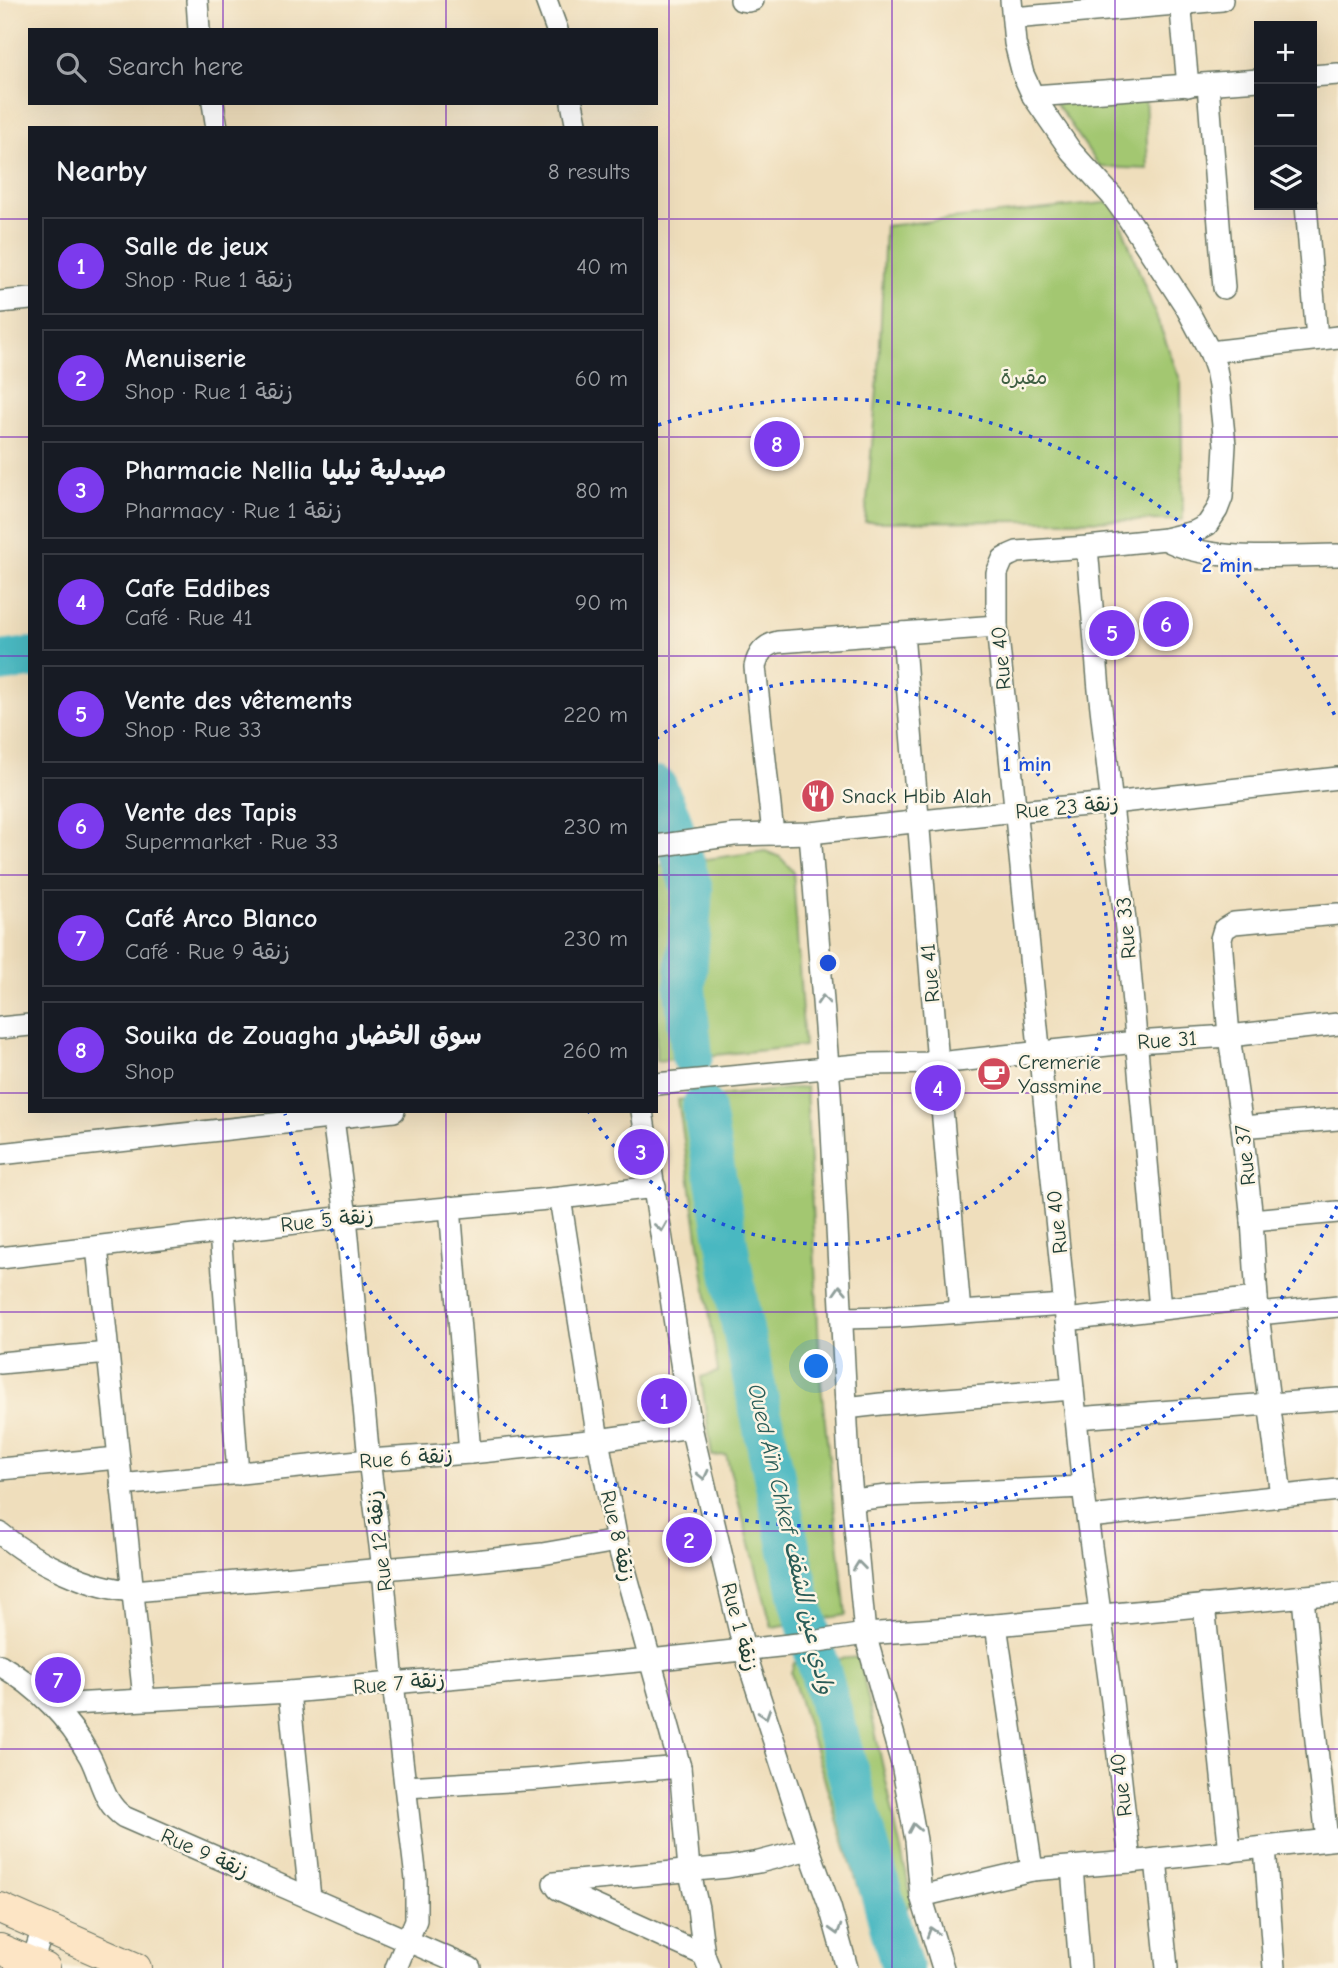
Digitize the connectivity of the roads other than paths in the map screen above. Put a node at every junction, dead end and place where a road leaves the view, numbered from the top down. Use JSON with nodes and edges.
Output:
{"nodes":[{"id":1,"x":197,"y":0,"type":"edge"},
{"id":2,"x":546,"y":0,"type":"edge"},
{"id":3,"x":741,"y":0,"type":"edge"},
{"id":4,"x":754,"y":0,"type":"edge"},
{"id":5,"x":1222,"y":0,"type":"edge"},
{"id":6,"x":1180,"y":2,"type":"edge"},
{"id":7,"x":1012,"y":9,"type":"edge"},
{"id":8,"x":199,"y":28,"type":"edge"},
{"id":9,"x":555,"y":28,"type":"edge"},
{"id":10,"x":1338,"y":74,"type":"edge"},
{"id":11,"x":1317,"y":76,"type":"edge"},
{"id":12,"x":1254,"y":80,"type":"edge"},
{"id":13,"x":1198,"y":85,"type":"junction"},
{"id":14,"x":1033,"y":96,"type":"junction"},
{"id":15,"x":213,"y":105,"type":"edge"},
{"id":16,"x":572,"y":105,"type":"edge"},
{"id":17,"x":217,"y":126,"type":"edge"},
{"id":18,"x":577,"y":126,"type":"edge"},
{"id":19,"x":1307,"y":210,"type":"edge"},
{"id":20,"x":1224,"y":288,"type":"dead end"},
{"id":21,"x":28,"y":299,"type":"edge"},
{"id":22,"x":0,"y":302,"type":"edge"},
{"id":23,"x":1328,"y":338,"type":"edge"},
{"id":24,"x":1210,"y":352,"type":"junction"},
{"id":25,"x":1165,"y":539,"type":"junction"},
{"id":26,"x":1087,"y":547,"type":"junction"},
{"id":27,"x":1338,"y":555,"type":"edge"},
{"id":28,"x":997,"y":626,"type":"junction"},
{"id":29,"x":903,"y":633,"type":"junction"},
{"id":30,"x":1338,"y":778,"type":"edge"},
{"id":31,"x":1112,"y":803,"type":"junction"},
{"id":32,"x":1016,"y":811,"type":"junction"},
{"id":33,"x":918,"y":821,"type":"junction"},
{"id":34,"x":810,"y":833,"type":"junction"},
{"id":35,"x":773,"y":834,"type":"junction"},
{"id":36,"x":658,"y":846,"type":"edge"},
{"id":37,"x":1338,"y":914,"type":"edge"},
{"id":38,"x":1338,"y":1024,"type":"edge"},
{"id":39,"x":28,"y":1025,"type":"edge"},
{"id":40,"x":0,"y":1028,"type":"edge"},
{"id":41,"x":1229,"y":1035,"type":"junction"},
{"id":42,"x":1136,"y":1042,"type":"junction"},
{"id":43,"x":1040,"y":1052,"type":"junction"},
{"id":44,"x":938,"y":1063,"type":"junction"},
{"id":45,"x":828,"y":1068,"type":"junction"},
{"id":46,"x":658,"y":1084,"type":"edge"},
{"id":47,"x":353,"y":1113,"type":"edge"},
{"id":48,"x":642,"y":1113,"type":"edge"},
{"id":49,"x":332,"y":1114,"type":"edge"},
{"id":50,"x":1338,"y":1119,"type":"edge"},
{"id":51,"x":1242,"y":1127,"type":"junction"},
{"id":52,"x":0,"y":1154,"type":"edge"},
{"id":53,"x":654,"y":1187,"type":"junction"},
{"id":54,"x":561,"y":1198,"type":"junction"},
{"id":55,"x":450,"y":1207,"type":"junction"},
{"id":56,"x":1338,"y":1212,"type":"edge"},
{"id":57,"x":346,"y":1217,"type":"junction"},
{"id":58,"x":1252,"y":1220,"type":"junction"},
{"id":59,"x":220,"y":1232,"type":"junction"},
{"id":60,"x":97,"y":1247,"type":"junction"},
{"id":61,"x":0,"y":1258,"type":"edge"},
{"id":62,"x":1258,"y":1306,"type":"junction"},
{"id":63,"x":1338,"y":1306,"type":"edge"},
{"id":64,"x":1160,"y":1309,"type":"junction"},
{"id":65,"x":960,"y":1312,"type":"junction"},
{"id":66,"x":1066,"y":1312,"type":"junction"},
{"id":67,"x":842,"y":1318,"type":"junction"},
{"id":68,"x":108,"y":1353,"type":"junction"},
{"id":69,"x":0,"y":1363,"type":"edge"},
{"id":70,"x":1073,"y":1389,"type":"junction"},
{"id":71,"x":1338,"y":1399,"type":"edge"},
{"id":72,"x":1269,"y":1405,"type":"junction"},
{"id":73,"x":846,"y":1408,"type":"junction"},
{"id":74,"x":1076,"y":1418,"type":"junction"},
{"id":75,"x":691,"y":1427,"type":"junction"},
{"id":76,"x":598,"y":1440,"type":"junction"},
{"id":77,"x":470,"y":1453,"type":"junction"},
{"id":78,"x":118,"y":1458,"type":"junction"},
{"id":79,"x":369,"y":1460,"type":"junction"},
{"id":80,"x":0,"y":1469,"type":"edge"},
{"id":81,"x":239,"y":1474,"type":"junction"},
{"id":82,"x":121,"y":1485,"type":"junction"},
{"id":83,"x":1083,"y":1487,"type":"junction"},
{"id":84,"x":1338,"y":1490,"type":"edge"},
{"id":85,"x":1281,"y":1496,"type":"junction"},
{"id":86,"x":853,"y":1500,"type":"junction"},
{"id":87,"x":1088,"y":1517,"type":"junction"},
{"id":88,"x":0,"y":1533,"type":"edge"},
{"id":89,"x":617,"y":1541,"type":"junction"},
{"id":90,"x":383,"y":1569,"type":"junction"},
{"id":91,"x":134,"y":1591,"type":"junction"},
{"id":92,"x":1338,"y":1593,"type":"edge"},
{"id":93,"x":1303,"y":1596,"type":"junction"},
{"id":94,"x":1204,"y":1605,"type":"junction"},
{"id":95,"x":1100,"y":1614,"type":"junction"},
{"id":96,"x":996,"y":1625,"type":"junction"},
{"id":97,"x":865,"y":1634,"type":"junction"},
{"id":98,"x":744,"y":1649,"type":"junction"},
{"id":99,"x":650,"y":1660,"type":"junction"},
{"id":100,"x":0,"y":1665,"type":"edge"},
{"id":101,"x":393,"y":1683,"type":"junction"},
{"id":102,"x":289,"y":1692,"type":"junction"},
{"id":103,"x":144,"y":1699,"type":"junction"},
{"id":104,"x":53,"y":1705,"type":"junction"},
{"id":105,"x":680,"y":1767,"type":"junction"},
{"id":106,"x":406,"y":1787,"type":"junction"},
{"id":107,"x":1333,"y":1840,"type":"edge"},
{"id":108,"x":1265,"y":1847,"type":"junction"},
{"id":109,"x":809,"y":1849,"type":"junction"},
{"id":110,"x":1230,"y":1852,"type":"junction"},
{"id":111,"x":1156,"y":1859,"type":"junction"},
{"id":112,"x":1130,"y":1862,"type":"junction"},
{"id":113,"x":1072,"y":1867,"type":"junction"},
{"id":114,"x":690,"y":1869,"type":"junction"},
{"id":115,"x":1032,"y":1870,"type":"junction"},
{"id":116,"x":921,"y":1896,"type":"junction"},
{"id":117,"x":310,"y":1898,"type":"junction"},
{"id":118,"x":0,"y":1908,"type":"edge"},
{"id":119,"x":43,"y":1928,"type":"junction"},
{"id":120,"x":409,"y":1940,"type":"junction"},
{"id":121,"x":0,"y":1949,"type":"edge"},
{"id":122,"x":706,"y":1962,"type":"edge"},
{"id":123,"x":37,"y":1966,"type":"edge"},
{"id":124,"x":136,"y":1968,"type":"edge"},
{"id":125,"x":396,"y":1968,"type":"edge"},
{"id":126,"x":471,"y":1968,"type":"edge"},
{"id":127,"x":847,"y":1968,"type":"edge"},
{"id":128,"x":943,"y":1968,"type":"edge"},
{"id":129,"x":1080,"y":1968,"type":"edge"},
{"id":130,"x":1167,"y":1968,"type":"edge"},
{"id":131,"x":1274,"y":1968,"type":"edge"}],
"edges":[{"from":1,"to":8,"type":"street"},
{"from":2,"to":9,"type":"street"},
{"from":3,"to":4,"type":"street"},
{"from":5,"to":6,"type":"street"},
{"from":6,"to":7,"type":"street"},
{"from":6,"to":13,"type":"street"},
{"from":7,"to":14,"type":"street"},
{"from":10,"to":11,"type":"street"},
{"from":12,"to":13,"type":"street"},
{"from":13,"to":14,"type":"street"},
{"from":13,"to":20,"type":"street"},
{"from":14,"to":24,"type":"street"},
{"from":15,"to":17,"type":"street"},
{"from":16,"to":18,"type":"street"},
{"from":19,"to":23,"type":"street"},
{"from":21,"to":22,"type":"street"},
{"from":23,"to":24,"type":"street"},
{"from":24,"to":25,"type":"street"},
{"from":25,"to":26,"type":"street"},
{"from":25,"to":27,"type":"street"},
{"from":26,"to":28,"type":"street","name":"Rue 40"},
{"from":26,"to":31,"type":"street","name":"Rue 33"},
{"from":28,"to":29,"type":"street"},
{"from":28,"to":32,"type":"street","name":"Rue 40"},
{"from":29,"to":33,"type":"street","name":"Rue 41"},
{"from":29,"to":35,"type":"street"},
{"from":30,"to":31,"type":"street","name":"Rue 23 زنقة"},
{"from":31,"to":32,"type":"street","name":"Rue 23 زنقة"},
{"from":31,"to":42,"type":"street","name":"Rue 33"},
{"from":32,"to":33,"type":"street","name":"Rue 23 زنقة"},
{"from":32,"to":43,"type":"street","name":"Rue 40"},
{"from":33,"to":34,"type":"street","name":"Rue 23 زنقة"},
{"from":33,"to":44,"type":"street","name":"Rue 41"},
{"from":34,"to":35,"type":"street","name":"Rue 23 زنقة"},
{"from":45,"to":34,"type":"street","one_way":true},
{"from":35,"to":36,"type":"street","name":"Rue 23 زنقة"},
{"from":37,"to":41,"type":"street","name":"Rue 37"},
{"from":38,"to":41,"type":"street","name":"Rue 31"},
{"from":39,"to":40,"type":"street"},
{"from":41,"to":42,"type":"street","name":"Rue 31"},
{"from":41,"to":51,"type":"street","name":"Rue 37"},
{"from":42,"to":43,"type":"street","name":"Rue 31"},
{"from":42,"to":64,"type":"street","name":"Rue 33"},
{"from":43,"to":44,"type":"street","name":"Rue 31"},
{"from":43,"to":66,"type":"street","name":"Rue 40"},
{"from":44,"to":45,"type":"street","name":"Rue 31"},
{"from":44,"to":65,"type":"street","name":"Rue 41"},
{"from":45,"to":46,"type":"street","name":"Rue 31"},
{"from":67,"to":45,"type":"street","one_way":true},
{"from":47,"to":49,"type":"street"},
{"from":48,"to":53,"type":"street","name":"Rue 1 زنقة"},
{"from":49,"to":52,"type":"street"},
{"from":49,"to":57,"type":"street","name":"Rue 12 زنقة"},
{"from":50,"to":51,"type":"street"},
{"from":51,"to":58,"type":"street","name":"Rue 37"},
{"from":53,"to":54,"type":"street","name":"Rue 5 زنقة"},
{"from":53,"to":75,"type":"street","name":"Rue 1 زنقة","one_way":true},
{"from":54,"to":55,"type":"street","name":"Rue 5 زنقة"},
{"from":54,"to":76,"type":"street","name":"Rue 8 زنقة"},
{"from":55,"to":57,"type":"street","name":"Rue 5 زنقة"},
{"from":55,"to":77,"type":"street"},
{"from":56,"to":58,"type":"street"},
{"from":57,"to":59,"type":"street","name":"Rue 5 زنقة"},
{"from":57,"to":79,"type":"street","name":"Rue 12 زنقة"},
{"from":58,"to":62,"type":"street","name":"Rue 37"},
{"from":59,"to":60,"type":"street","name":"Rue 5 زنقة"},
{"from":59,"to":81,"type":"street"},
{"from":60,"to":61,"type":"street","name":"Rue 5 زنقة"},
{"from":60,"to":68,"type":"street"},
{"from":62,"to":63,"type":"street"},
{"from":62,"to":64,"type":"street"},
{"from":62,"to":72,"type":"street","name":"Rue 37"},
{"from":64,"to":66,"type":"street"},
{"from":65,"to":66,"type":"street"},
{"from":65,"to":67,"type":"street"},
{"from":66,"to":70,"type":"street","name":"Rue 40"},
{"from":67,"to":73,"type":"street"},
{"from":68,"to":69,"type":"street"},
{"from":68,"to":78,"type":"street"},
{"from":70,"to":73,"type":"street"},
{"from":70,"to":74,"type":"street","name":"Rue 40"},
{"from":71,"to":72,"type":"street"},
{"from":72,"to":74,"type":"street"},
{"from":72,"to":85,"type":"street","name":"Rue 37"},
{"from":73,"to":86,"type":"street"},
{"from":74,"to":83,"type":"street","name":"Rue 40"},
{"from":75,"to":76,"type":"street","name":"Rue 6 زنقة"},
{"from":75,"to":98,"type":"street","name":"Rue 1 زنقة","one_way":true},
{"from":76,"to":77,"type":"street","name":"Rue 6 زنقة"},
{"from":76,"to":89,"type":"street","name":"Rue 8 زنقة"},
{"from":77,"to":79,"type":"street","name":"Rue 6 زنقة"},
{"from":78,"to":80,"type":"street"},
{"from":78,"to":82,"type":"street"},
{"from":79,"to":81,"type":"street","name":"Rue 6 زنقة"},
{"from":79,"to":90,"type":"street","name":"Rue 12 زنقة"},
{"from":81,"to":82,"type":"street","name":"Rue 6 زنقة"},
{"from":82,"to":91,"type":"street"},
{"from":83,"to":86,"type":"street"},
{"from":83,"to":87,"type":"street","name":"Rue 40"},
{"from":84,"to":85,"type":"street"},
{"from":85,"to":87,"type":"street"},
{"from":97,"to":86,"type":"street","one_way":true},
{"from":87,"to":95,"type":"street","name":"Rue 40"},
{"from":88,"to":91,"type":"street"},
{"from":89,"to":90,"type":"street"},
{"from":89,"to":99,"type":"street","name":"Rue 8 زنقة"},
{"from":90,"to":91,"type":"street"},
{"from":90,"to":101,"type":"street","name":"Rue 12 زنقة"},
{"from":91,"to":103,"type":"street"},
{"from":92,"to":93,"type":"street","name":"Rue 7 زنقة"},
{"from":93,"to":94,"type":"street","name":"Rue 7 زنقة"},
{"from":93,"to":107,"type":"street"},
{"from":94,"to":95,"type":"street","name":"Rue 7 زنقة"},
{"from":94,"to":110,"type":"street"},
{"from":95,"to":96,"type":"street","name":"Rue 7 زنقة"},
{"from":95,"to":112,"type":"street","name":"Rue 40"},
{"from":96,"to":97,"type":"street","name":"Rue 7 زنقة"},
{"from":96,"to":115,"type":"street"},
{"from":97,"to":98,"type":"street","name":"Rue 7 زنقة"},
{"from":116,"to":97,"type":"street","one_way":true},
{"from":98,"to":99,"type":"street","name":"Rue 7 زنقة"},
{"from":98,"to":109,"type":"street","name":"Rue 1 زنقة","one_way":true},
{"from":99,"to":101,"type":"street","name":"Rue 7 زنقة"},
{"from":99,"to":105,"type":"street","name":"Rue 8 زنقة"},
{"from":100,"to":104,"type":"street","name":"Rue 9 زنقة"},
{"from":101,"to":102,"type":"street","name":"Rue 7 زنقة"},
{"from":101,"to":106,"type":"street","name":"Rue 12 زنقة"},
{"from":102,"to":103,"type":"street","name":"Rue 7 زنقة"},
{"from":102,"to":117,"type":"street"},
{"from":103,"to":104,"type":"street","name":"Rue 7 زنقة"},
{"from":104,"to":117,"type":"street","name":"Rue 9 زنقة"},
{"from":105,"to":106,"type":"street"},
{"from":105,"to":114,"type":"street","name":"Rue 8 زنقة"},
{"from":106,"to":120,"type":"street","name":"Rue 12 زنقة"},
{"from":107,"to":108,"type":"street"},
{"from":108,"to":110,"type":"street"},
{"from":108,"to":131,"type":"street"},
{"from":109,"to":114,"type":"street"},
{"from":109,"to":127,"type":"street","name":"Rue 1 زنقة","one_way":true},
{"from":110,"to":111,"type":"street"},
{"from":111,"to":112,"type":"street"},
{"from":111,"to":130,"type":"street"},
{"from":112,"to":113,"type":"street"},
{"from":113,"to":115,"type":"street"},
{"from":113,"to":129,"type":"street"},
{"from":114,"to":122,"type":"street","name":"Rue 8 زنقة"},
{"from":114,"to":122,"type":"street","name":"Rue 8 زنقة"},
{"from":115,"to":116,"type":"street"},
{"from":128,"to":116,"type":"street","one_way":true},
{"from":117,"to":120,"type":"street","name":"Rue 9 زنقة"},
{"from":118,"to":119,"type":"street"},
{"from":119,"to":123,"type":"street"},
{"from":119,"to":124,"type":"street"},
{"from":120,"to":125,"type":"street","name":"Rue 12 زنقة"},
{"from":120,"to":126,"type":"street","name":"Rue 9 زنقة"},
{"from":121,"to":123,"type":"street"}]}
